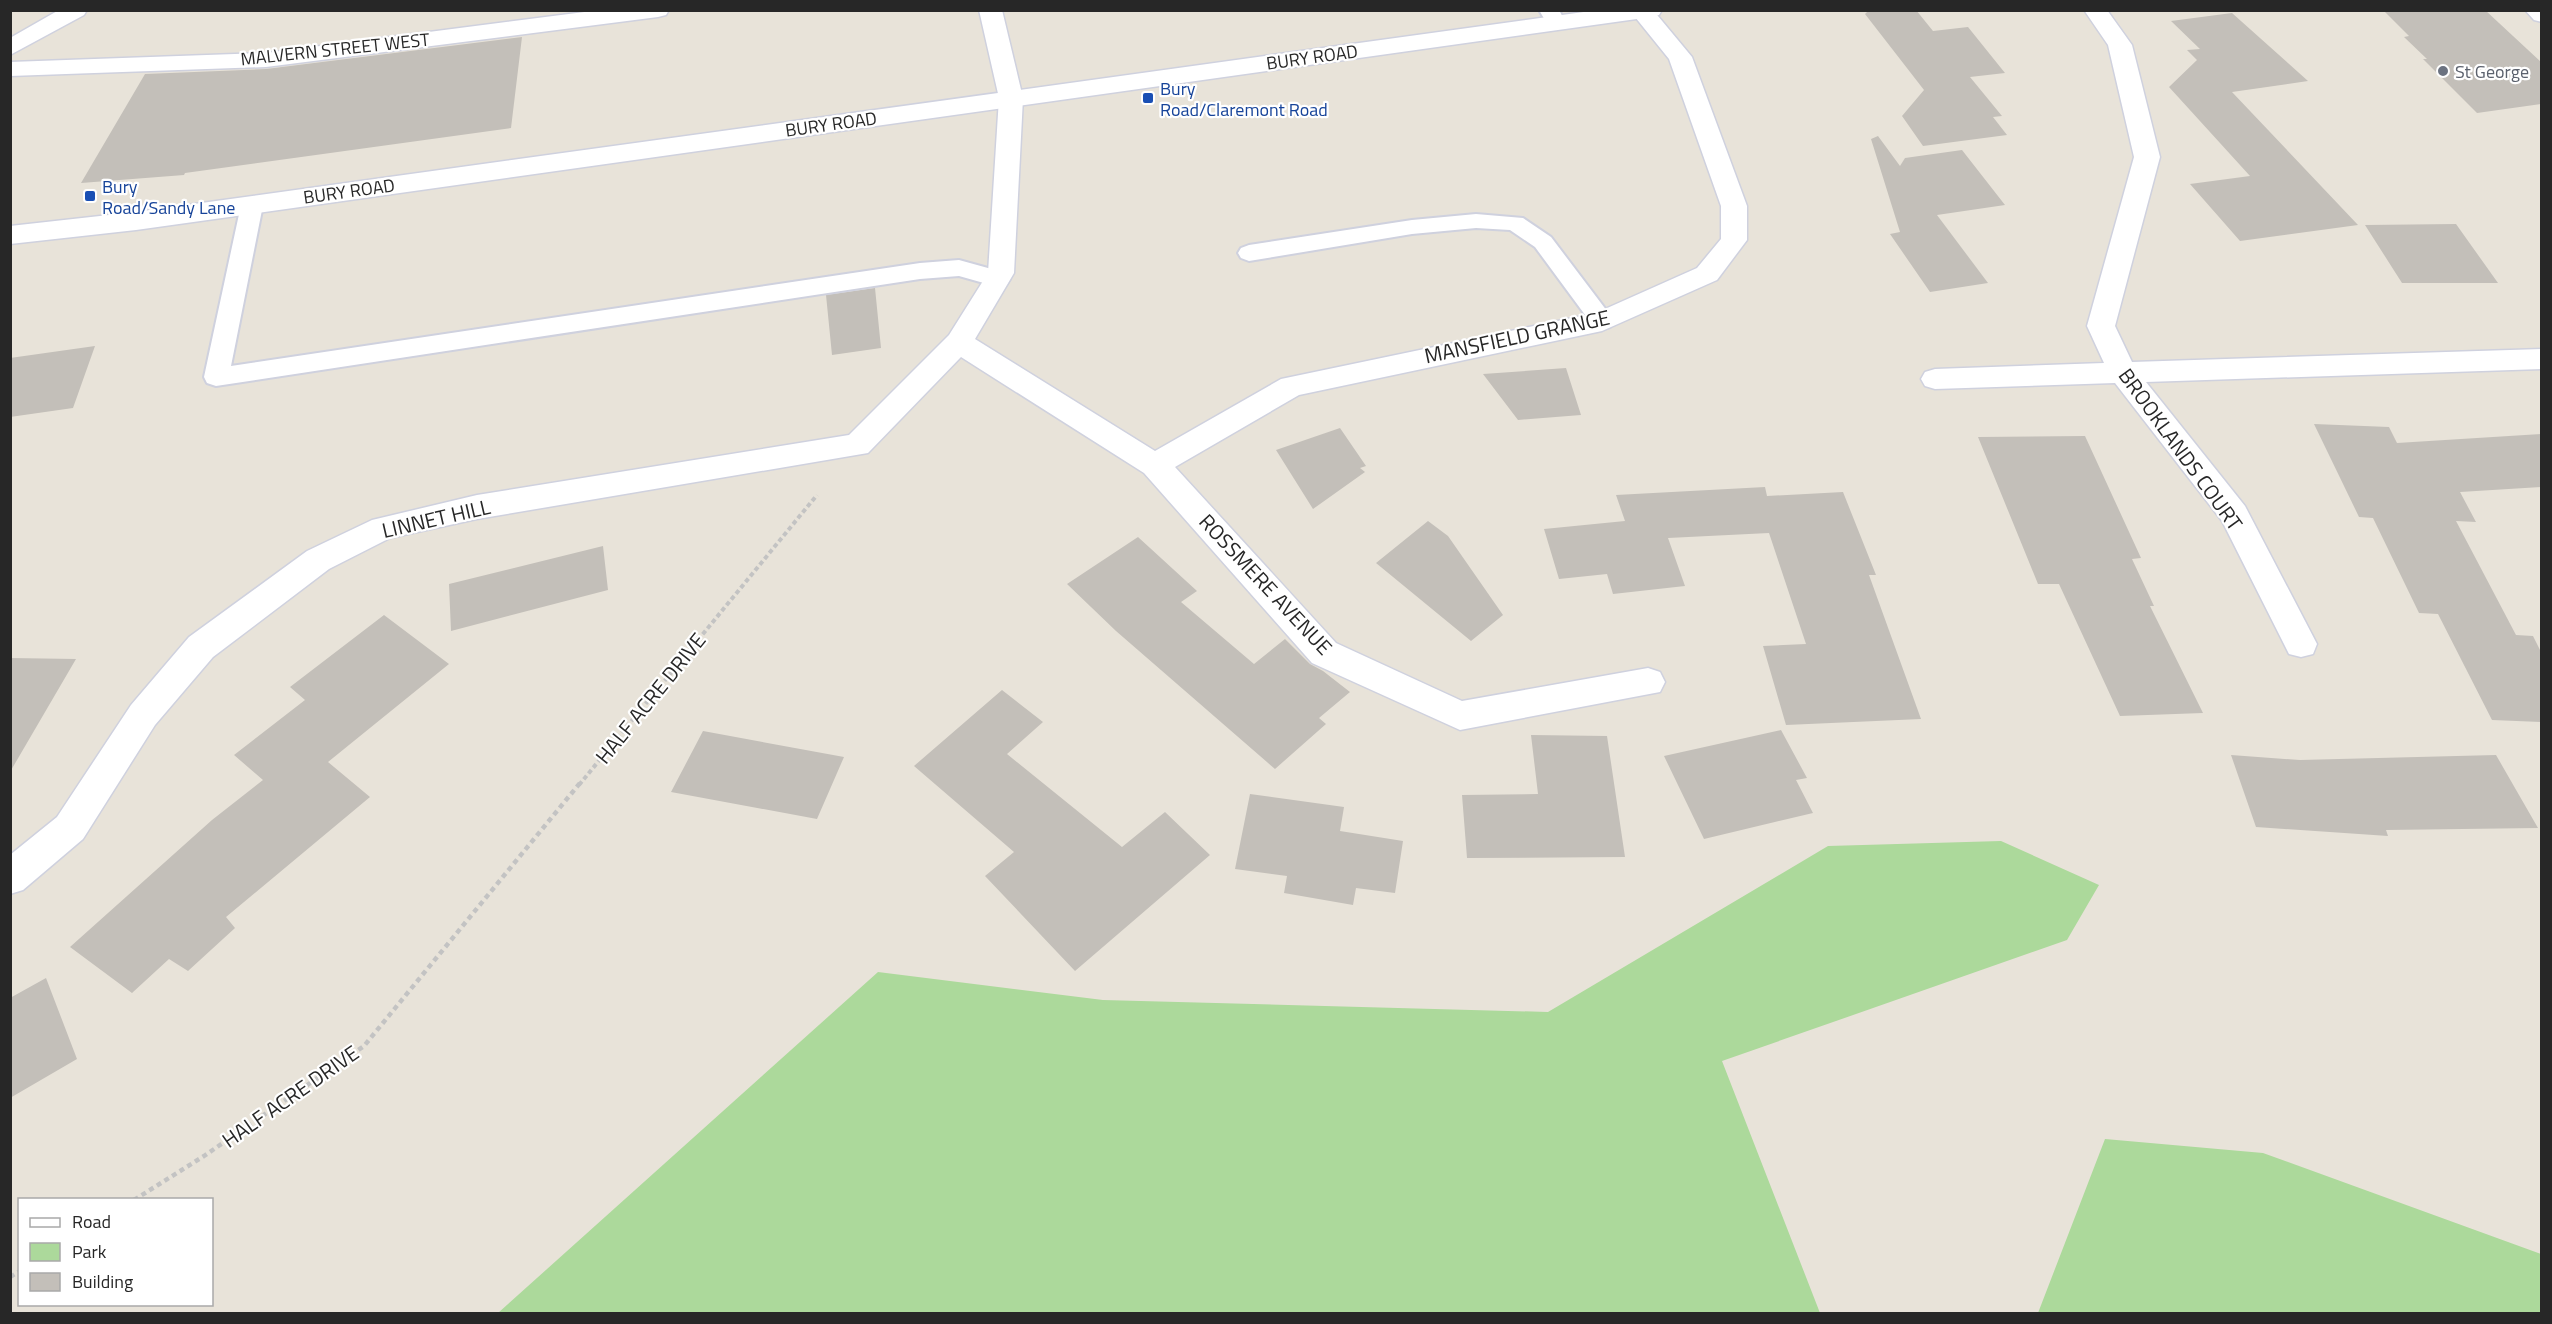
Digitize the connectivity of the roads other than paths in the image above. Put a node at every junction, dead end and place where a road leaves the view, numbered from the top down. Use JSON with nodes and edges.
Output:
{"nodes":[{"id":1,"x":76,"y":10,"type":"edge"},
{"id":2,"x":658,"y":10,"type":"edge"},
{"id":3,"x":990,"y":10,"type":"edge"},
{"id":4,"x":2095,"y":10,"type":"edge"},
{"id":5,"x":2536,"y":10,"type":"edge"},
{"id":6,"x":1646,"y":11,"type":"edge"},
{"id":7,"x":2541,"y":15,"type":"edge"},
{"id":8,"x":1553,"y":17,"type":"edge"},
{"id":9,"x":10,"y":48,"type":"edge"},
{"id":10,"x":10,"y":69,"type":"edge"},
{"id":11,"x":1011,"y":98,"type":"junction"},
{"id":12,"x":252,"y":205,"type":"junction"},
{"id":13,"x":10,"y":235,"type":"edge"},
{"id":14,"x":1250,"y":253,"type":"dead end"},
{"id":15,"x":998,"y":279,"type":"junction"},
{"id":16,"x":1602,"y":321,"type":"junction"},
{"id":17,"x":959,"y":342,"type":"junction"},
{"id":18,"x":2541,"y":359,"type":"edge"},
{"id":19,"x":2124,"y":375,"type":"junction"},
{"id":20,"x":1935,"y":379,"type":"dead end"},
{"id":21,"x":1155,"y":465,"type":"junction"},
{"id":22,"x":2301,"y":644,"type":"dead end"},
{"id":23,"x":1648,"y":682,"type":"dead end"},
{"id":24,"x":10,"y":878,"type":"edge"}],
"edges":[{"from":1,"to":9,"type":"street"},
{"from":2,"to":10,"type":"street","name":"MALVERN STREET WEST"},
{"from":3,"to":11,"type":"street"},
{"from":4,"to":19,"type":"street","name":"BROOKLANDS COURT"},
{"from":5,"to":7,"type":"street"},
{"from":6,"to":8,"type":"street","name":"BURY ROAD"},
{"from":6,"to":16,"type":"street","name":"MANSFIELD GRANGE"},
{"from":8,"to":11,"type":"street","name":"BURY ROAD"},
{"from":11,"to":12,"type":"street","name":"BURY ROAD"},
{"from":11,"to":15,"type":"street"},
{"from":12,"to":13,"type":"street","name":"BURY ROAD"},
{"from":12,"to":15,"type":"lane"},
{"from":14,"to":16,"type":"lane"},
{"from":15,"to":17,"type":"street"},
{"from":16,"to":21,"type":"street","name":"MANSFIELD GRANGE"},
{"from":17,"to":21,"type":"street","name":"ROSSMERE AVENUE"},
{"from":17,"to":24,"type":"street","name":"LINNET HILL"},
{"from":18,"to":19,"type":"street"},
{"from":19,"to":20,"type":"street"},
{"from":19,"to":22,"type":"street","name":"BROOKLANDS COURT"},
{"from":21,"to":23,"type":"street","name":"ROSSMERE AVENUE"}]}
